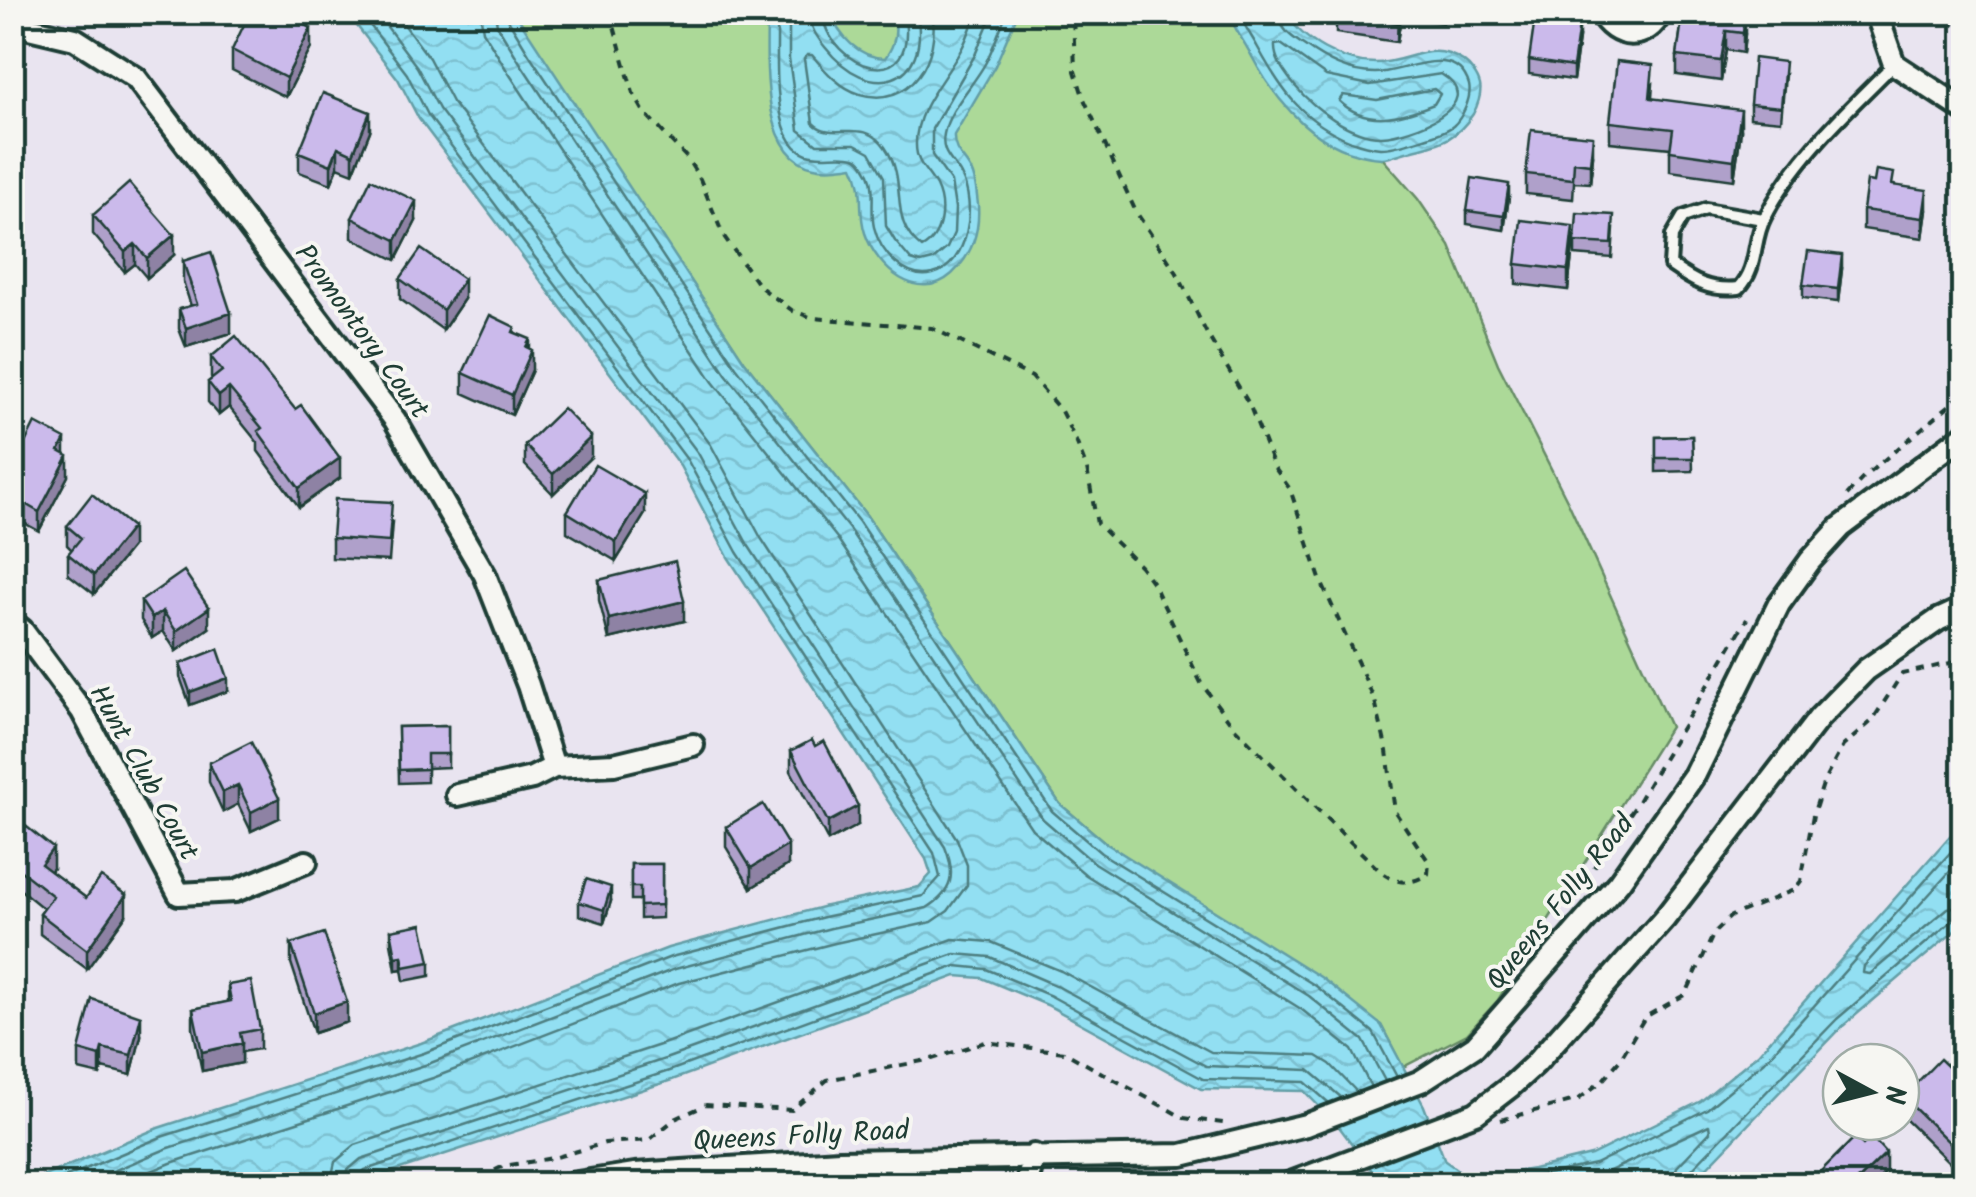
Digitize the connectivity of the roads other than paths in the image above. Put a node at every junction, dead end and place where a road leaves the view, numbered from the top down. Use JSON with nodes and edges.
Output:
{"nodes":[{"id":1,"x":1600,"y":12,"type":"edge"},
{"id":2,"x":1661,"y":12,"type":"edge"},
{"id":3,"x":1876,"y":12,"type":"edge"},
{"id":4,"x":12,"y":24,"type":"edge"},
{"id":5,"x":1894,"y":64,"type":"junction"},
{"id":6,"x":1964,"y":110,"type":"edge"},
{"id":7,"x":1763,"y":219,"type":"junction"},
{"id":8,"x":1964,"y":434,"type":"edge"},
{"id":9,"x":1964,"y":608,"type":"edge"},
{"id":10,"x":12,"y":622,"type":"edge"},
{"id":11,"x":694,"y":746,"type":"dead end"},
{"id":12,"x":554,"y":767,"type":"junction"},
{"id":13,"x":457,"y":795,"type":"dead end"},
{"id":14,"x":306,"y":862,"type":"dead end"},
{"id":15,"x":1034,"y":1156,"type":"junction"},
{"id":16,"x":571,"y":1184,"type":"edge"},
{"id":17,"x":1027,"y":1184,"type":"edge"},
{"id":18,"x":1288,"y":1184,"type":"edge"}],
"edges":[{"from":1,"to":2,"type":"street"},
{"from":3,"to":5,"type":"street"},
{"from":4,"to":12,"type":"street","name":"Promontory Court"},
{"from":5,"to":6,"type":"street"},
{"from":5,"to":7,"type":"lane"},
{"from":7,"to":7,"type":"lane"},
{"from":8,"to":15,"type":"street","name":"Queens Folly Road"},
{"from":9,"to":18,"type":"street"},
{"from":10,"to":14,"type":"street","name":"Hunt Club Court"},
{"from":11,"to":12,"type":"street"},
{"from":12,"to":13,"type":"street"},
{"from":15,"to":16,"type":"street","name":"Queens Folly Road"},
{"from":15,"to":17,"type":"street"}]}
